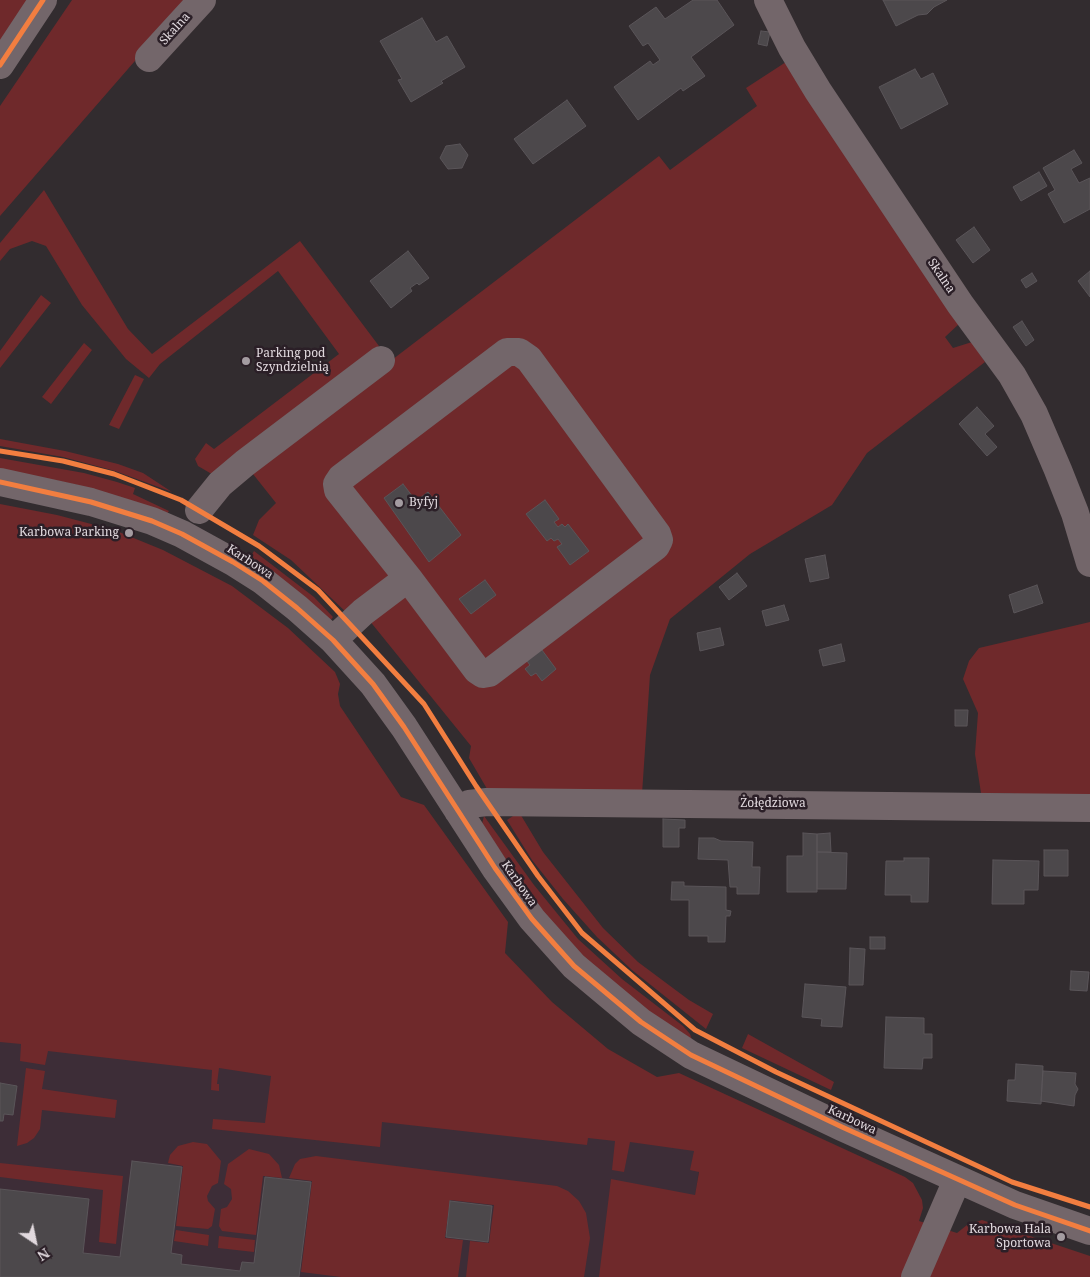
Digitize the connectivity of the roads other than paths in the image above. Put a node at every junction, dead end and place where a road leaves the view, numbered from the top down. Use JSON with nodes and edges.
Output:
{"nodes":[{"id":1,"x":43,"y":0,"type":"edge"},
{"id":2,"x":202,"y":0,"type":"edge"},
{"id":3,"x":768,"y":0,"type":"edge"},
{"id":4,"x":149,"y":58,"type":"dead end"},
{"id":5,"x":0,"y":65,"type":"edge"},
{"id":6,"x":381,"y":360,"type":"dead end"},
{"id":7,"x":0,"y":482,"type":"edge"},
{"id":8,"x":199,"y":510,"type":"dead end"},
{"id":9,"x":1090,"y":563,"type":"edge"},
{"id":10,"x":408,"y":578,"type":"junction"},
{"id":11,"x":333,"y":640,"type":"junction"},
{"id":12,"x":1090,"y":808,"type":"edge"},
{"id":13,"x":458,"y":811,"type":"junction"},
{"id":14,"x":957,"y":1180,"type":"junction"},
{"id":15,"x":1090,"y":1231,"type":"edge"},
{"id":16,"x":915,"y":1277,"type":"edge"}],
"edges":[{"from":1,"to":5,"type":"street"},
{"from":2,"to":4,"type":"street","name":"Skalna"},
{"from":3,"to":9,"type":"street","name":"Skalna"},
{"from":6,"to":8,"type":"street"},
{"from":7,"to":11,"type":"street","name":"Karbowa"},
{"from":10,"to":10,"type":"street"},
{"from":10,"to":11,"type":"street"},
{"from":11,"to":13,"type":"street","name":"Karbowa"},
{"from":12,"to":13,"type":"street","name":"Żołędziowa"},
{"from":13,"to":14,"type":"street","name":"Karbowa"},
{"from":14,"to":15,"type":"street","name":"Karbowa"},
{"from":14,"to":16,"type":"street"}]}
